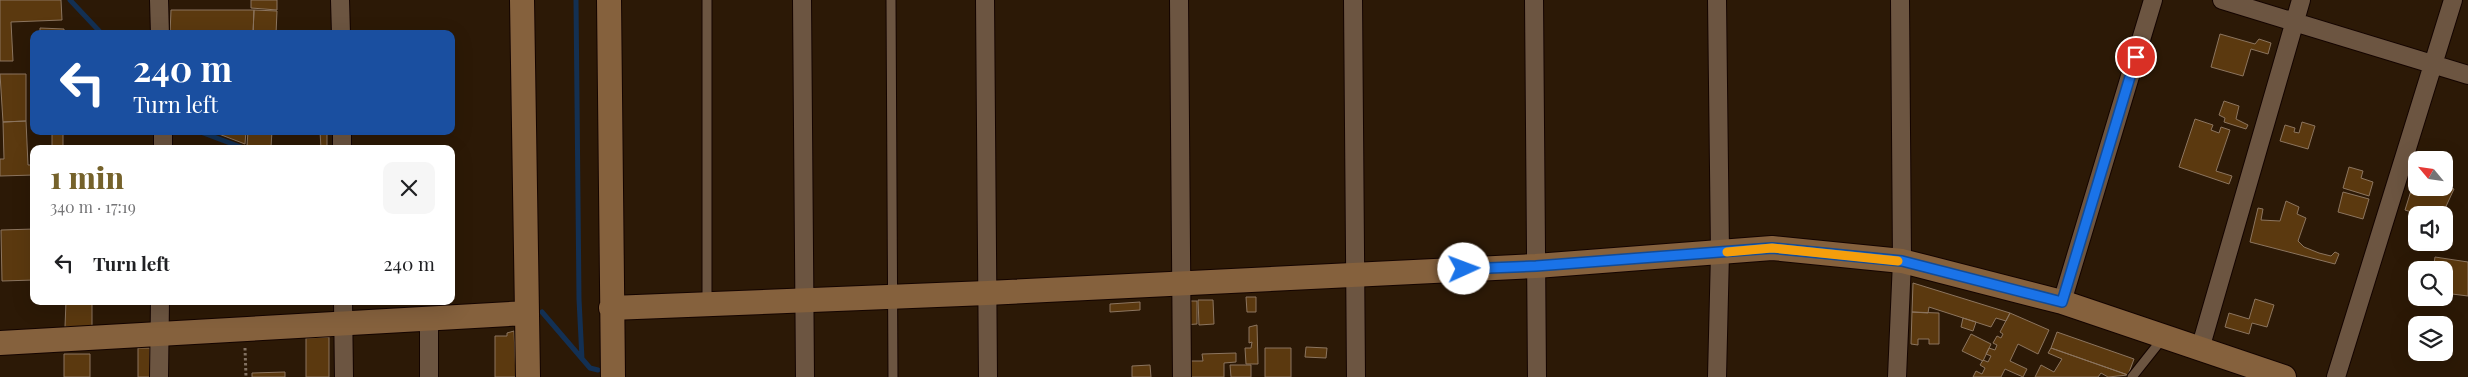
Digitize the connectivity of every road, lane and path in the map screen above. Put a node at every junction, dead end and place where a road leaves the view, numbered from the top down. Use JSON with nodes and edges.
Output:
{"nodes":[{"id":1,"x":159,"y":0,"type":"edge"},
{"id":2,"x":340,"y":0,"type":"edge"},
{"id":3,"x":522,"y":0,"type":"edge"},
{"id":4,"x":609,"y":0,"type":"edge"},
{"id":5,"x":707,"y":0,"type":"edge"},
{"id":6,"x":802,"y":0,"type":"edge"},
{"id":7,"x":891,"y":0,"type":"edge"},
{"id":8,"x":985,"y":0,"type":"edge"},
{"id":9,"x":1178,"y":0,"type":"edge"},
{"id":10,"x":1353,"y":0,"type":"edge"},
{"id":11,"x":1534,"y":0,"type":"edge"},
{"id":12,"x":1718,"y":0,"type":"edge"},
{"id":13,"x":1900,"y":0,"type":"edge"},
{"id":14,"x":2153,"y":0,"type":"edge"},
{"id":15,"x":2222,"y":0,"type":"edge"},
{"id":16,"x":2302,"y":0,"type":"edge"},
{"id":17,"x":2453,"y":0,"type":"edge"},
{"id":18,"x":2295,"y":21,"type":"junction"},
{"id":19,"x":160,"y":30,"type":"edge"},
{"id":20,"x":341,"y":30,"type":"edge"},
{"id":21,"x":2433,"y":65,"type":"junction"},
{"id":22,"x":2468,"y":75,"type":"edge"},
{"id":23,"x":1720,"y":253,"type":"junction"},
{"id":24,"x":1902,"y":261,"type":"junction"},
{"id":25,"x":1536,"y":266,"type":"junction"},
{"id":26,"x":1355,"y":274,"type":"junction"},
{"id":27,"x":1181,"y":283,"type":"junction"},
{"id":28,"x":987,"y":293,"type":"junction"},
{"id":29,"x":891,"y":297,"type":"junction"},
{"id":30,"x":805,"y":300,"type":"junction"},
{"id":31,"x":2062,"y":302,"type":"junction"},
{"id":32,"x":707,"y":304,"type":"junction"},
{"id":33,"x":160,"y":305,"type":"edge"},
{"id":34,"x":611,"y":308,"type":"junction"},
{"id":35,"x":343,"y":312,"type":"edge"},
{"id":36,"x":526,"y":313,"type":"junction"},
{"id":37,"x":429,"y":319,"type":"junction"},
{"id":38,"x":244,"y":329,"type":"junction"},
{"id":39,"x":159,"y":334,"type":"junction"},
{"id":40,"x":2164,"y":336,"type":"junction"},
{"id":41,"x":0,"y":343,"type":"edge"},
{"id":42,"x":2200,"y":349,"type":"junction"},
{"id":43,"x":159,"y":377,"type":"edge"},
{"id":44,"x":246,"y":377,"type":"edge"},
{"id":45,"x":344,"y":377,"type":"edge"},
{"id":46,"x":430,"y":377,"type":"edge"},
{"id":47,"x":528,"y":377,"type":"edge"},
{"id":48,"x":613,"y":377,"type":"edge"},
{"id":49,"x":805,"y":377,"type":"edge"},
{"id":50,"x":893,"y":377,"type":"edge"},
{"id":51,"x":988,"y":377,"type":"edge"},
{"id":52,"x":1182,"y":377,"type":"edge"},
{"id":53,"x":1356,"y":377,"type":"edge"},
{"id":54,"x":1536,"y":377,"type":"edge"},
{"id":55,"x":1717,"y":377,"type":"edge"},
{"id":56,"x":1897,"y":377,"type":"edge"},
{"id":57,"x":2132,"y":377,"type":"edge"},
{"id":58,"x":2284,"y":377,"type":"edge"},
{"id":59,"x":2336,"y":377,"type":"edge"}],
"edges":[{"from":1,"to":19,"type":"street"},
{"from":2,"to":20,"type":"street"},
{"from":3,"to":36,"type":"street"},
{"from":4,"to":34,"type":"street"},
{"from":5,"to":32,"type":"lane"},
{"from":6,"to":30,"type":"street"},
{"from":7,"to":29,"type":"lane"},
{"from":8,"to":28,"type":"street"},
{"from":9,"to":27,"type":"street"},
{"from":10,"to":26,"type":"street"},
{"from":11,"to":25,"type":"street"},
{"from":12,"to":23,"type":"street"},
{"from":13,"to":24,"type":"street"},
{"from":14,"to":31,"type":"street"},
{"from":15,"to":18,"type":"street"},
{"from":16,"to":18,"type":"street"},
{"from":17,"to":21,"type":"street"},
{"from":18,"to":21,"type":"street"},
{"from":18,"to":42,"type":"street"},
{"from":21,"to":22,"type":"street"},
{"from":21,"to":59,"type":"street"},
{"from":23,"to":24,"type":"street"},
{"from":23,"to":25,"type":"street"},
{"from":23,"to":55,"type":"street"},
{"from":24,"to":31,"type":"street"},
{"from":24,"to":56,"type":"street"},
{"from":25,"to":26,"type":"street"},
{"from":25,"to":54,"type":"street"},
{"from":26,"to":27,"type":"street"},
{"from":26,"to":53,"type":"street"},
{"from":27,"to":28,"type":"street"},
{"from":27,"to":52,"type":"street"},
{"from":28,"to":29,"type":"street"},
{"from":28,"to":51,"type":"street"},
{"from":29,"to":30,"type":"street"},
{"from":29,"to":50,"type":"lane"},
{"from":30,"to":32,"type":"street"},
{"from":30,"to":49,"type":"street"},
{"from":31,"to":40,"type":"street"},
{"from":32,"to":34,"type":"street"},
{"from":33,"to":39,"type":"street"},
{"from":34,"to":48,"type":"street"},
{"from":35,"to":37,"type":"street"},
{"from":35,"to":38,"type":"street"},
{"from":35,"to":45,"type":"street"},
{"from":36,"to":37,"type":"street"},
{"from":36,"to":47,"type":"street"},
{"from":37,"to":46,"type":"street"},
{"from":38,"to":39,"type":"street"},
{"from":38,"to":44,"type":"path"},
{"from":39,"to":41,"type":"street"},
{"from":39,"to":43,"type":"street"},
{"from":40,"to":42,"type":"street"},
{"from":40,"to":57,"type":"lane"},
{"from":42,"to":58,"type":"street"}]}
